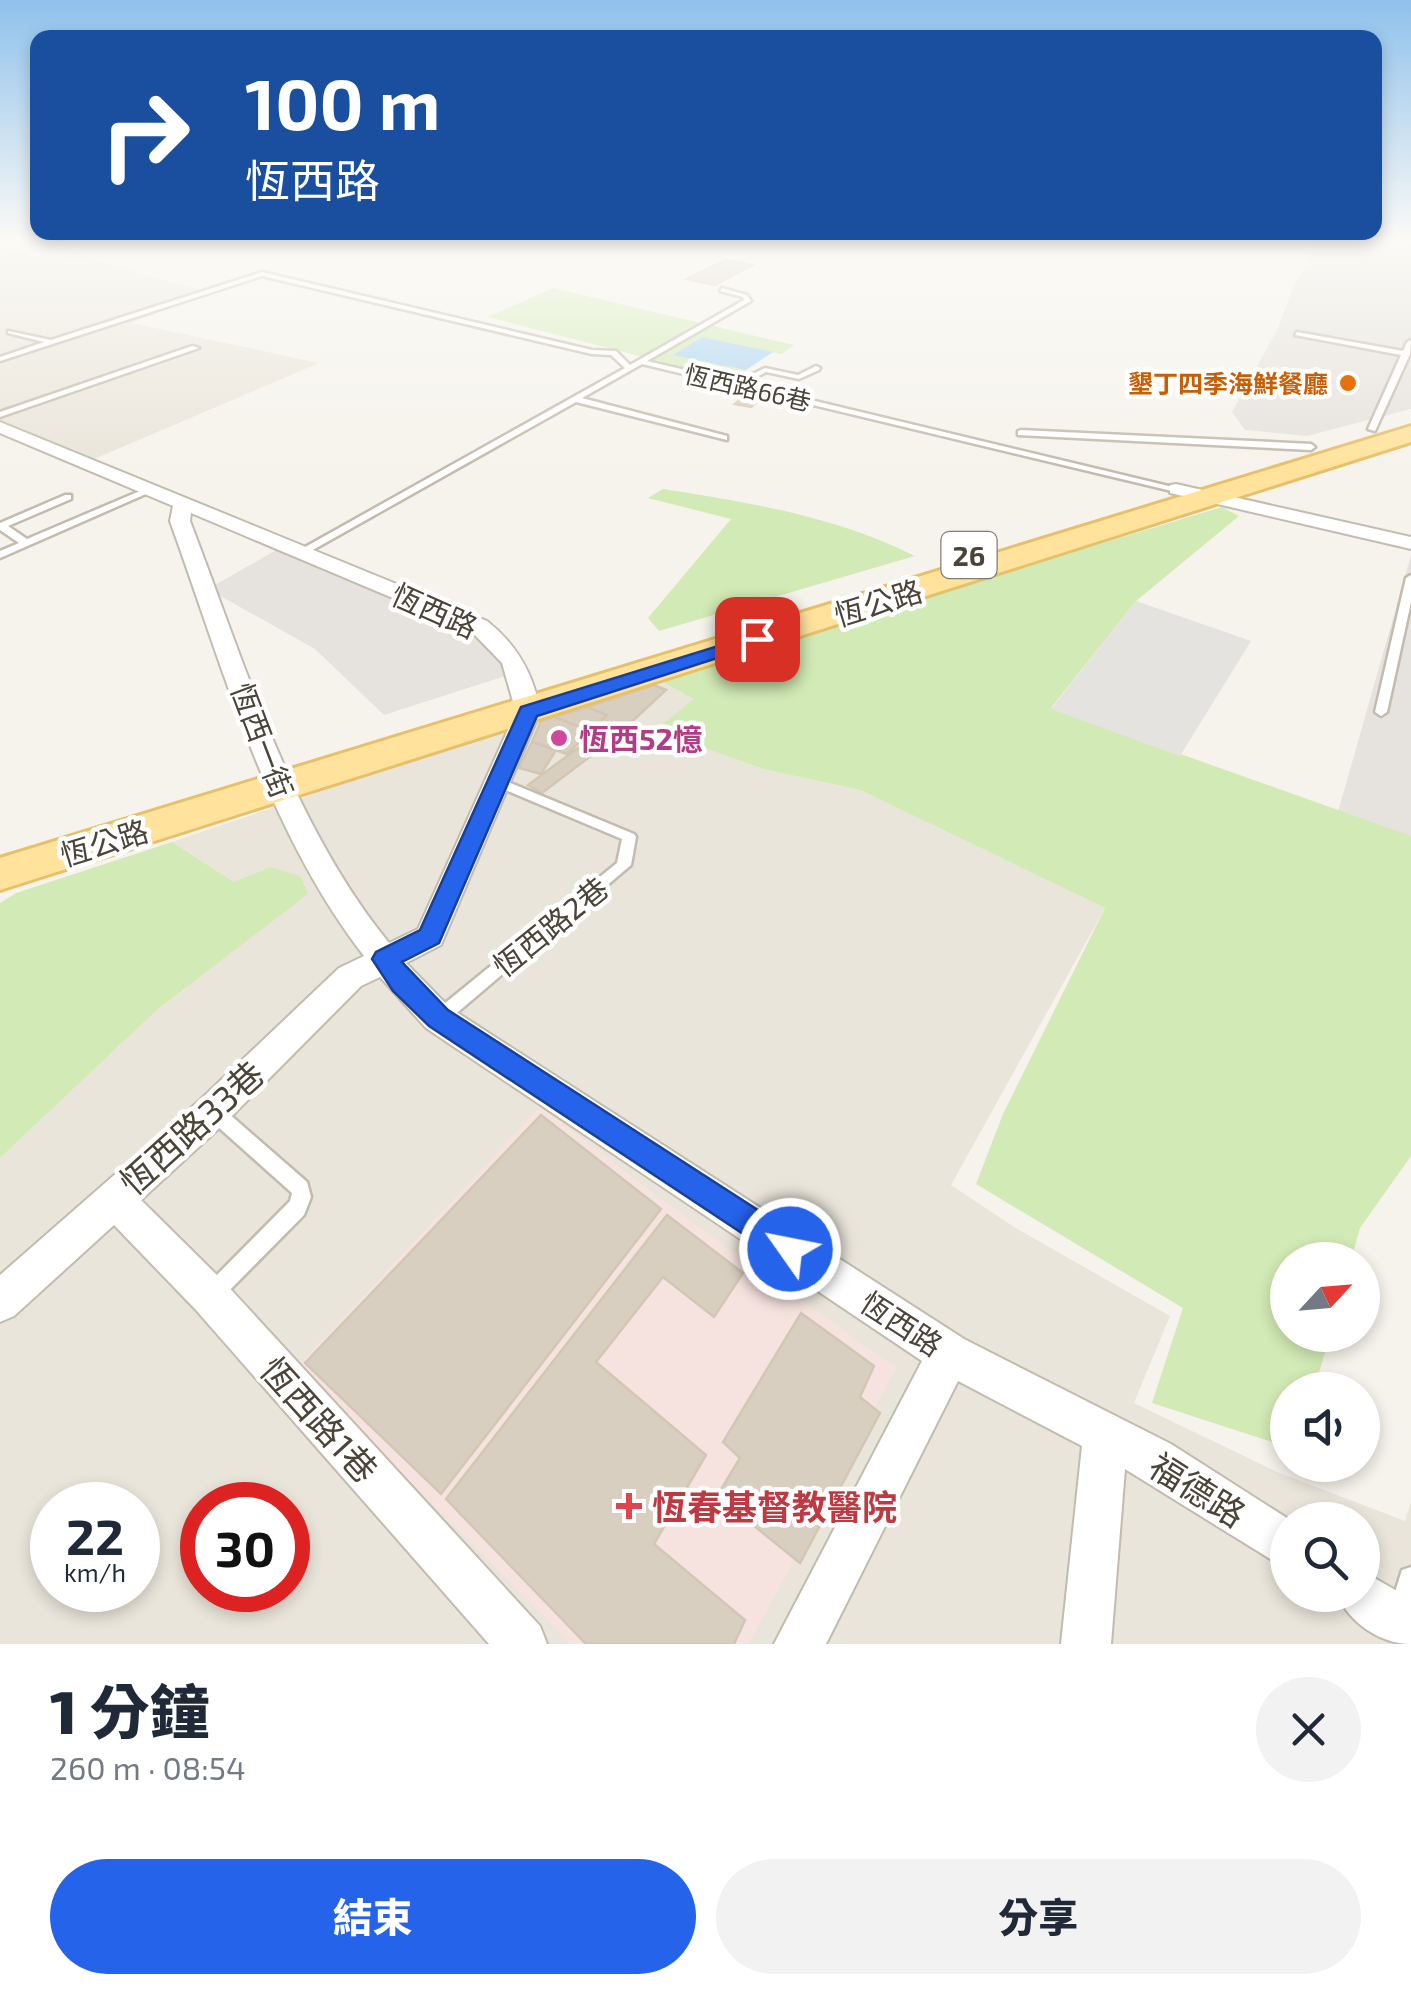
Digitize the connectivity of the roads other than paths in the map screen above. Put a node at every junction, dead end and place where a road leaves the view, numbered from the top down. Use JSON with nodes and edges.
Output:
{"nodes":[{"id":1,"x":136,"y":315,"type":"edge"},
{"id":2,"x":434,"y":315,"type":"edge"},
{"id":3,"x":724,"y":315,"type":"edge"},
{"id":4,"x":10,"y":332,"type":"dead end"},
{"id":5,"x":1297,"y":334,"type":"dead end"},
{"id":6,"x":52,"y":342,"type":"junction"},
{"id":7,"x":1411,"y":342,"type":"edge"},
{"id":8,"x":195,"y":348,"type":"dead end"},
{"id":9,"x":1406,"y":354,"type":"junction"},
{"id":10,"x":0,"y":360,"type":"edge"},
{"id":11,"x":641,"y":362,"type":"junction"},
{"id":12,"x":628,"y":367,"type":"junction"},
{"id":13,"x":816,"y":368,"type":"dead end"},
{"id":14,"x":738,"y":384,"type":"junction"},
{"id":15,"x":575,"y":399,"type":"junction"},
{"id":16,"x":0,"y":416,"type":"edge"},
{"id":17,"x":1411,"y":419,"type":"edge"},
{"id":18,"x":0,"y":427,"type":"edge"},
{"id":19,"x":1372,"y":429,"type":"junction"},
{"id":20,"x":1021,"y":433,"type":"dead end"},
{"id":21,"x":1411,"y":434,"type":"edge"},
{"id":22,"x":724,"y":438,"type":"dead end"},
{"id":23,"x":1311,"y":447,"type":"junction"},
{"id":24,"x":1176,"y":489,"type":"junction"},
{"id":25,"x":150,"y":490,"type":"junction"},
{"id":26,"x":1218,"y":496,"type":"junction"},
{"id":27,"x":68,"y":498,"type":"dead end"},
{"id":28,"x":183,"y":504,"type":"junction"},
{"id":29,"x":1411,"y":542,"type":"edge"},
{"id":30,"x":26,"y":543,"type":"junction"},
{"id":31,"x":302,"y":552,"type":"junction"},
{"id":32,"x":0,"y":555,"type":"edge"},
{"id":33,"x":1411,"y":578,"type":"edge"},
{"id":34,"x":527,"y":698,"type":"junction"},
{"id":35,"x":1381,"y":712,"type":"dead end"},
{"id":36,"x":276,"y":776,"type":"junction"},
{"id":37,"x":500,"y":782,"type":"junction"},
{"id":38,"x":0,"y":848,"type":"edge"},
{"id":39,"x":0,"y":874,"type":"edge"},
{"id":40,"x":385,"y":959,"type":"junction"},
{"id":41,"x":438,"y":1018,"type":"junction"},
{"id":42,"x":213,"y":1111,"type":"junction"},
{"id":43,"x":113,"y":1198,"type":"junction"},
{"id":44,"x":210,"y":1296,"type":"junction"},
{"id":45,"x":0,"y":1302,"type":"edge"},
{"id":46,"x":950,"y":1354,"type":"junction"},
{"id":47,"x":1106,"y":1434,"type":"junction"},
{"id":48,"x":1270,"y":1534,"type":"edge"},
{"id":49,"x":522,"y":1644,"type":"edge"},
{"id":50,"x":799,"y":1644,"type":"edge"},
{"id":51,"x":1086,"y":1644,"type":"edge"}],
"edges":[{"from":1,"to":6,"type":"lane"},
{"from":2,"to":12,"type":"lane"},
{"from":3,"to":11,"type":"lane"},
{"from":4,"to":6,"type":"lane"},
{"from":5,"to":9,"type":"lane"},
{"from":6,"to":10,"type":"lane"},
{"from":7,"to":9,"type":"lane"},
{"from":8,"to":16,"type":"lane"},
{"from":9,"to":19,"type":"lane"},
{"from":11,"to":12,"type":"lane"},
{"from":11,"to":14,"type":"lane","name":"恆西路66巷"},
{"from":12,"to":15,"type":"lane"},
{"from":13,"to":14,"type":"lane"},
{"from":14,"to":24,"type":"lane","name":"恆西路66巷"},
{"from":15,"to":22,"type":"lane"},
{"from":15,"to":31,"type":"lane"},
{"from":17,"to":19,"type":"main road","name":"恆公路","number":"26"},
{"from":18,"to":25,"type":"street","name":"恆西路"},
{"from":19,"to":23,"type":"main road","name":"恆公路","number":"26"},
{"from":20,"to":23,"type":"lane"},
{"from":21,"to":26,"type":"main road","name":"恆公路","number":"26"},
{"from":23,"to":24,"type":"main road","name":"恆公路","number":"26"},
{"from":24,"to":26,"type":"street"},
{"from":24,"to":34,"type":"main road","name":"恆公路","number":"26"},
{"from":25,"to":28,"type":"street","name":"恆西路"},
{"from":25,"to":30,"type":"lane"},
{"from":26,"to":29,"type":"street"},
{"from":26,"to":34,"type":"main road","name":"恆公路","number":"26"},
{"from":27,"to":30,"type":"lane"},
{"from":28,"to":31,"type":"street","name":"恆西路"},
{"from":28,"to":36,"type":"street","name":"恆西一街"},
{"from":30,"to":32,"type":"lane"},
{"from":31,"to":34,"type":"street","name":"恆西路"},
{"from":33,"to":35,"type":"lane"},
{"from":34,"to":36,"type":"main road","name":"恆公路","number":"26"},
{"from":34,"to":37,"type":"street"},
{"from":36,"to":38,"type":"main road","name":"恆公路","number":"26"},
{"from":36,"to":39,"type":"main road","name":"恆公路","number":"26"},
{"from":36,"to":40,"type":"street","name":"恆西一街"},
{"from":37,"to":40,"type":"street"},
{"from":37,"to":41,"type":"lane","name":"恆西路2巷"},
{"from":40,"to":41,"type":"street","name":"恆西路"},
{"from":40,"to":42,"type":"street","name":"恆西路33巷"},
{"from":41,"to":46,"type":"street","name":"恆西路"},
{"from":42,"to":43,"type":"street","name":"恆西路33巷"},
{"from":42,"to":44,"type":"lane"},
{"from":43,"to":44,"type":"street","name":"恆西路1巷"},
{"from":43,"to":45,"type":"street","name":"恆西路33巷"},
{"from":44,"to":49,"type":"street","name":"恆西路1巷"},
{"from":46,"to":47,"type":"street","name":"恆西路"},
{"from":46,"to":50,"type":"street"},
{"from":47,"to":48,"type":"street","name":"福德路"},
{"from":47,"to":51,"type":"street"}]}
